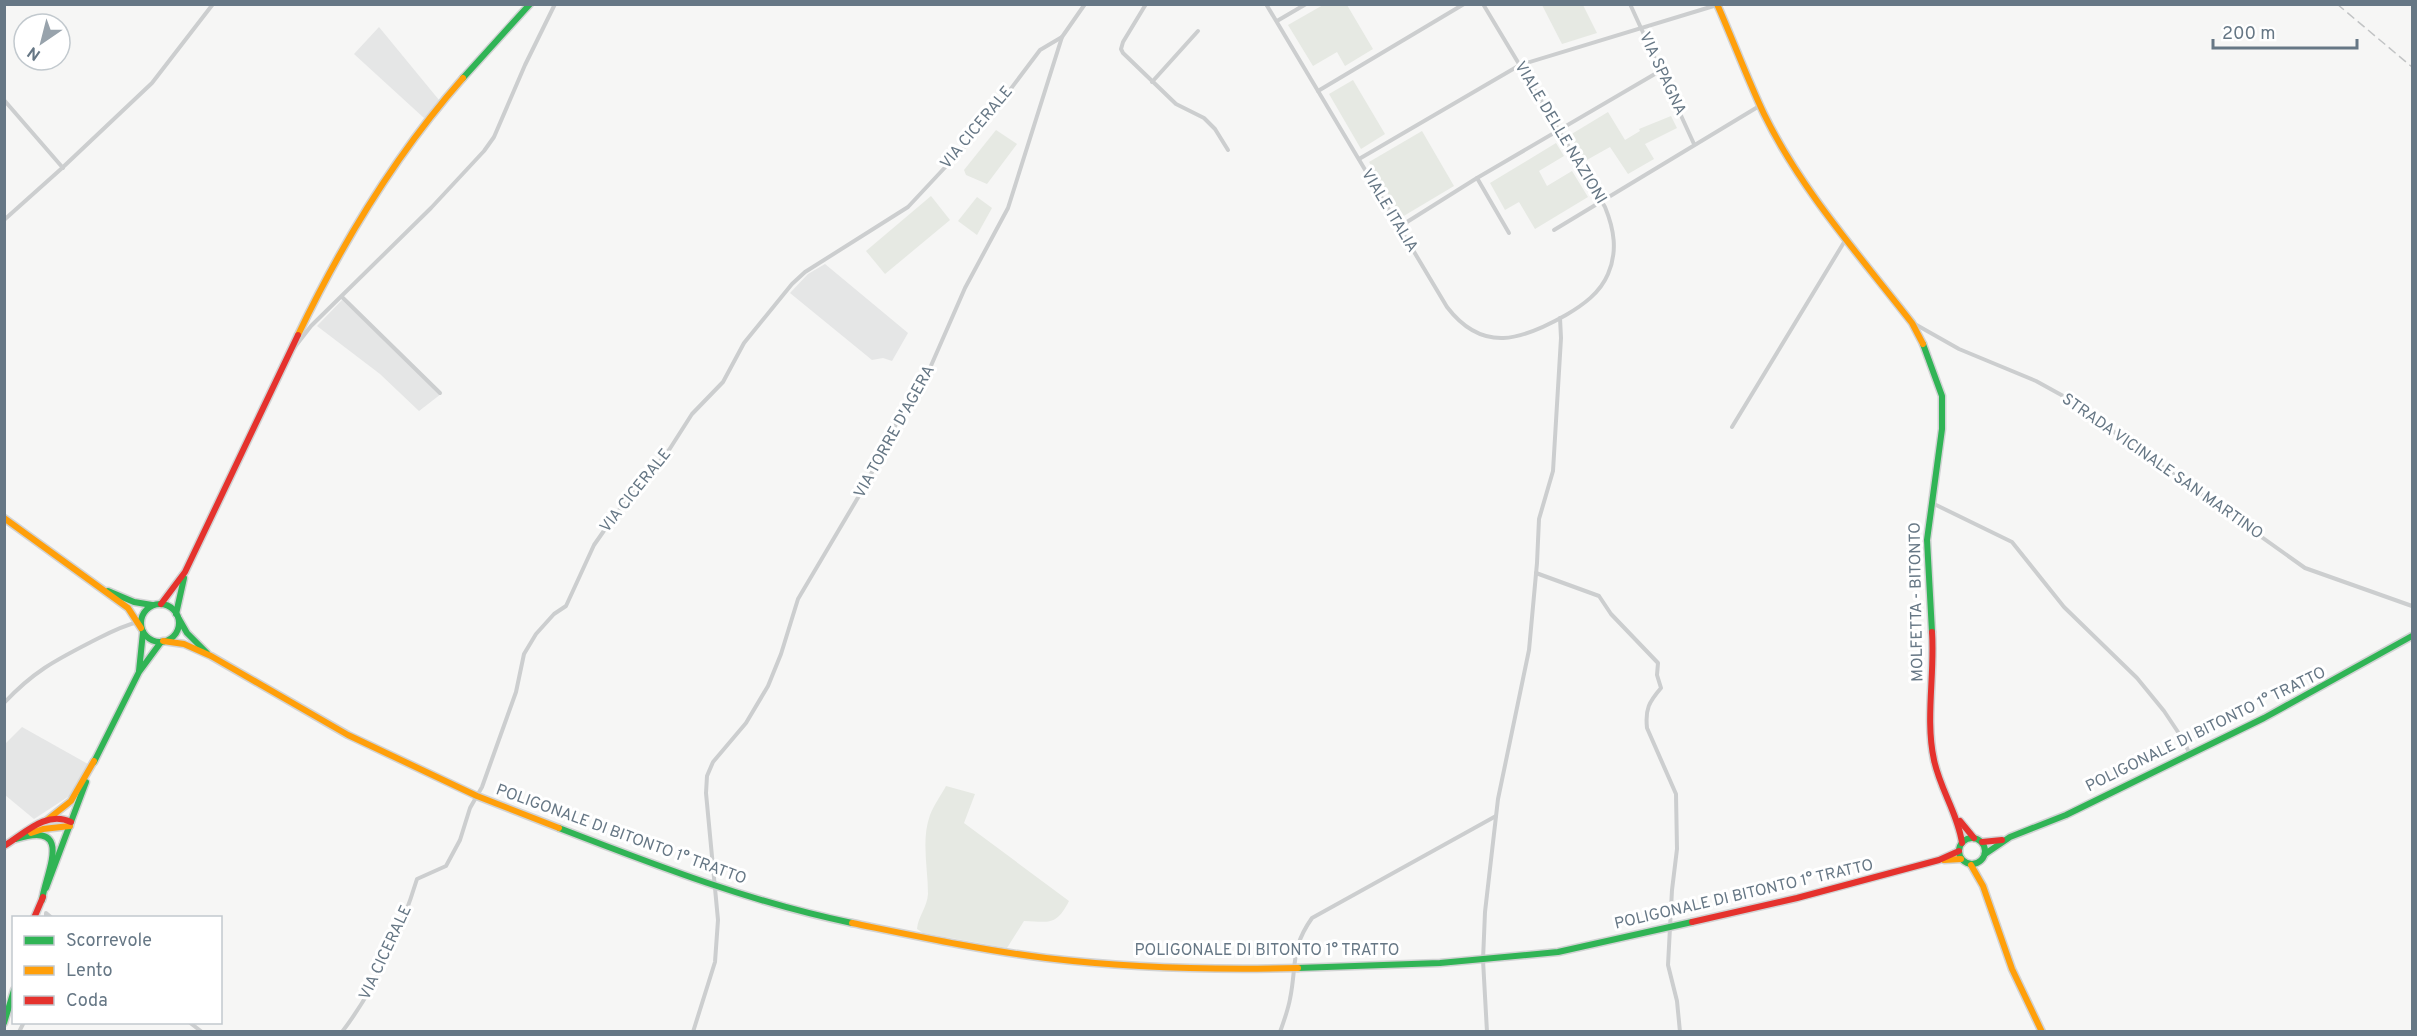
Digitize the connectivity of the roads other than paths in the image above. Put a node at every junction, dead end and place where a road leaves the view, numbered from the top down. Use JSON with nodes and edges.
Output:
{"nodes":[{"id":1,"x":213,"y":4,"type":"edge"},
{"id":2,"x":530,"y":4,"type":"edge"},
{"id":3,"x":555,"y":4,"type":"edge"},
{"id":4,"x":1085,"y":4,"type":"edge"},
{"id":5,"x":1146,"y":4,"type":"edge"},
{"id":6,"x":1266,"y":4,"type":"edge"},
{"id":7,"x":1306,"y":4,"type":"edge"},
{"id":8,"x":1464,"y":4,"type":"edge"},
{"id":9,"x":1483,"y":4,"type":"edge"},
{"id":10,"x":1630,"y":4,"type":"edge"},
{"id":11,"x":1717,"y":5,"type":"edge"},
{"id":12,"x":1276,"y":21,"type":"junction"},
{"id":13,"x":1641,"y":29,"type":"junction"},
{"id":14,"x":1198,"y":31,"type":"dead end"},
{"id":15,"x":1062,"y":37,"type":"junction"},
{"id":16,"x":1520,"y":65,"type":"junction"},
{"id":17,"x":1660,"y":71,"type":"junction"},
{"id":18,"x":1152,"y":82,"type":"junction"},
{"id":19,"x":1318,"y":91,"type":"junction"},
{"id":20,"x":4,"y":100,"type":"edge"},
{"id":21,"x":1761,"y":104,"type":"junction"},
{"id":22,"x":1559,"y":130,"type":"junction"},
{"id":23,"x":1694,"y":144,"type":"junction"},
{"id":24,"x":1228,"y":150,"type":"dead end"},
{"id":25,"x":1359,"y":159,"type":"junction"},
{"id":26,"x":63,"y":168,"type":"junction"},
{"id":27,"x":1477,"y":178,"type":"junction"},
{"id":28,"x":1601,"y":201,"type":"junction"},
{"id":29,"x":4,"y":220,"type":"edge"},
{"id":30,"x":1399,"y":227,"type":"junction"},
{"id":31,"x":1554,"y":230,"type":"dead end"},
{"id":32,"x":1509,"y":233,"type":"dead end"},
{"id":33,"x":1846,"y":239,"type":"junction"},
{"id":34,"x":342,"y":297,"type":"junction"},
{"id":35,"x":1560,"y":318,"type":"junction"},
{"id":36,"x":1912,"y":323,"type":"junction"},
{"id":37,"x":289,"y":353,"type":"junction"},
{"id":38,"x":440,"y":393,"type":"dead end"},
{"id":39,"x":1732,"y":427,"type":"dead end"},
{"id":40,"x":1932,"y":503,"type":"junction"},
{"id":41,"x":4,"y":518,"type":"edge"},
{"id":42,"x":185,"y":572,"type":"junction"},
{"id":43,"x":1536,"y":573,"type":"junction"},
{"id":44,"x":100,"y":588,"type":"junction"},
{"id":45,"x":157,"y":604,"type":"junction"},
{"id":46,"x":2412,"y":606,"type":"edge"},
{"id":47,"x":177,"y":615,"type":"junction"},
{"id":48,"x":141,"y":627,"type":"junction"},
{"id":49,"x":2412,"y":636,"type":"edge"},
{"id":50,"x":162,"y":641,"type":"junction"},
{"id":51,"x":211,"y":656,"type":"junction"},
{"id":52,"x":139,"y":672,"type":"junction"},
{"id":53,"x":4,"y":703,"type":"edge"},
{"id":54,"x":2190,"y":756,"type":"junction"},
{"id":55,"x":94,"y":761,"type":"junction"},
{"id":56,"x":477,"y":796,"type":"junction"},
{"id":57,"x":1954,"y":812,"type":"junction"},
{"id":58,"x":1496,"y":816,"type":"junction"},
{"id":59,"x":47,"y":820,"type":"junction"},
{"id":60,"x":71,"y":824,"type":"junction"},
{"id":61,"x":27,"y":835,"type":"junction"},
{"id":62,"x":1974,"y":838,"type":"junction"},
{"id":63,"x":16,"y":839,"type":"junction"},
{"id":64,"x":2007,"y":839,"type":"junction"},
{"id":65,"x":1982,"y":842,"type":"junction"},
{"id":66,"x":1962,"y":843,"type":"junction"},
{"id":67,"x":4,"y":846,"type":"edge"},
{"id":68,"x":1959,"y":851,"type":"junction"},
{"id":69,"x":1985,"y":854,"type":"junction"},
{"id":70,"x":1961,"y":859,"type":"junction"},
{"id":71,"x":1939,"y":860,"type":"junction"},
{"id":72,"x":1981,"y":861,"type":"junction"},
{"id":73,"x":1971,"y":865,"type":"junction"},
{"id":74,"x":1983,"y":886,"type":"junction"},
{"id":75,"x":716,"y":887,"type":"junction"},
{"id":76,"x":42,"y":900,"type":"junction"},
{"id":77,"x":35,"y":916,"type":"edge"},
{"id":78,"x":1671,"y":927,"type":"junction"},
{"id":79,"x":1484,"y":960,"type":"junction"},
{"id":80,"x":1295,"y":968,"type":"junction"},
{"id":81,"x":12,"y":997,"type":"edge"},
{"id":82,"x":4,"y":1023,"type":"edge"},
{"id":83,"x":342,"y":1032,"type":"edge"},
{"id":84,"x":693,"y":1032,"type":"edge"},
{"id":85,"x":1281,"y":1032,"type":"edge"},
{"id":86,"x":1487,"y":1032,"type":"edge"},
{"id":87,"x":1680,"y":1032,"type":"edge"},
{"id":88,"x":2042,"y":1032,"type":"edge"}],
"edges":[{"from":1,"to":26,"type":"street"},
{"from":2,"to":37,"type":"main road"},
{"from":3,"to":34,"type":"street"},
{"from":4,"to":15,"type":"street","name":"VIA TORRE D'AGERA"},
{"from":5,"to":18,"type":"street"},
{"from":6,"to":12,"type":"street","name":"VIALE ITALIA"},
{"from":7,"to":12,"type":"street"},
{"from":8,"to":19,"type":"street"},
{"from":9,"to":16,"type":"street","name":"VIALE DELLE NAZIONI"},
{"from":10,"to":13,"type":"street","name":"VIA SPAGNA"},
{"from":11,"to":13,"type":"street"},
{"from":11,"to":21,"type":"main road","name":"MOLFETTA - BITONTO"},
{"from":12,"to":19,"type":"street","name":"VIALE ITALIA"},
{"from":13,"to":16,"type":"street"},
{"from":13,"to":17,"type":"street","name":"VIA SPAGNA"},
{"from":14,"to":18,"type":"street"},
{"from":15,"to":56,"type":"street","name":"VIA CICERALE"},
{"from":15,"to":75,"type":"street","name":"VIA TORRE D'AGERA"},
{"from":16,"to":22,"type":"street","name":"VIALE DELLE NAZIONI"},
{"from":16,"to":25,"type":"street"},
{"from":17,"to":22,"type":"street"},
{"from":17,"to":23,"type":"street","name":"VIA SPAGNA"},
{"from":18,"to":24,"type":"street"},
{"from":19,"to":25,"type":"street","name":"VIALE ITALIA"},
{"from":20,"to":26,"type":"street"},
{"from":21,"to":23,"type":"street"},
{"from":21,"to":33,"type":"main road","name":"MOLFETTA - BITONTO"},
{"from":22,"to":27,"type":"street"},
{"from":22,"to":28,"type":"street","name":"VIALE DELLE NAZIONI"},
{"from":23,"to":28,"type":"street"},
{"from":25,"to":30,"type":"street","name":"VIALE ITALIA"},
{"from":26,"to":29,"type":"street"},
{"from":27,"to":30,"type":"street"},
{"from":27,"to":32,"type":"street"},
{"from":28,"to":31,"type":"street"},
{"from":28,"to":35,"type":"street","name":"VIALE DELLE NAZIONI"},
{"from":30,"to":35,"type":"street","name":"VIALE ITALIA"},
{"from":33,"to":36,"type":"main road","name":"MOLFETTA - BITONTO"},
{"from":33,"to":39,"type":"street"},
{"from":34,"to":37,"type":"street"},
{"from":34,"to":38,"type":"street"},
{"from":35,"to":43,"type":"street"},
{"from":36,"to":40,"type":"main road","name":"MOLFETTA - BITONTO"},
{"from":36,"to":46,"type":"street","name":"STRADA VICINALE SAN MARTINO"},
{"from":37,"to":42,"type":"main road"},
{"from":40,"to":54,"type":"street"},
{"from":40,"to":57,"type":"main road","name":"MOLFETTA - BITONTO"},
{"from":41,"to":44,"type":"main road"},
{"from":42,"to":45,"type":"main road"},
{"from":42,"to":47,"type":"main road"},
{"from":43,"to":58,"type":"street"},
{"from":43,"to":78,"type":"street"},
{"from":44,"to":45,"type":"main road"},
{"from":44,"to":48,"type":"main road"},
{"from":45,"to":47,"type":"main road"},
{"from":45,"to":48,"type":"main road"},
{"from":47,"to":50,"type":"main road"},
{"from":47,"to":51,"type":"main road"},
{"from":48,"to":50,"type":"main road"},
{"from":48,"to":52,"type":"main road"},
{"from":48,"to":53,"type":"street"},
{"from":49,"to":54,"type":"main road","name":"POLIGONALE DI BITONTO 1° TRATTO"},
{"from":50,"to":51,"type":"main road"},
{"from":50,"to":52,"type":"main road"},
{"from":51,"to":56,"type":"main road","name":"POLIGONALE DI BITONTO 1° TRATTO"},
{"from":52,"to":55,"type":"main road"},
{"from":54,"to":64,"type":"main road","name":"POLIGONALE DI BITONTO 1° TRATTO"},
{"from":55,"to":59,"type":"main road"},
{"from":55,"to":60,"type":"main road"},
{"from":56,"to":75,"type":"main road","name":"POLIGONALE DI BITONTO 1° TRATTO"},
{"from":56,"to":83,"type":"street","name":"VIA CICERALE"},
{"from":57,"to":62,"type":"main road","name":"MOLFETTA - BITONTO"},
{"from":57,"to":66,"type":"main road","name":"MOLFETTA - BITONTO"},
{"from":58,"to":79,"type":"street"},
{"from":58,"to":80,"type":"street"},
{"from":59,"to":60,"type":"main road"},
{"from":59,"to":63,"type":"main road"},
{"from":60,"to":61,"type":"main road"},
{"from":60,"to":76,"type":"main road"},
{"from":61,"to":63,"type":"main road"},
{"from":61,"to":76,"type":"main road"},
{"from":62,"to":65,"type":"main road"},
{"from":62,"to":66,"type":"main road"},
{"from":63,"to":67,"type":"main road"},
{"from":64,"to":65,"type":"main road"},
{"from":64,"to":69,"type":"main road"},
{"from":65,"to":69,"type":"main road"},
{"from":66,"to":68,"type":"main road"},
{"from":68,"to":70,"type":"main road"},
{"from":68,"to":71,"type":"main road"},
{"from":69,"to":72,"type":"main road"},
{"from":70,"to":71,"type":"main road"},
{"from":70,"to":73,"type":"main road"},
{"from":71,"to":78,"type":"main road","name":"POLIGONALE DI BITONTO 1° TRATTO"},
{"from":72,"to":73,"type":"main road"},
{"from":72,"to":74,"type":"main road"},
{"from":73,"to":74,"type":"main road"},
{"from":74,"to":88,"type":"main road"},
{"from":75,"to":80,"type":"main road","name":"POLIGONALE DI BITONTO 1° TRATTO"},
{"from":75,"to":84,"type":"street","name":"VIA TORRE D'AGERA"},
{"from":76,"to":77,"type":"main road"},
{"from":78,"to":79,"type":"main road","name":"POLIGONALE DI BITONTO 1° TRATTO"},
{"from":78,"to":87,"type":"street"},
{"from":79,"to":80,"type":"main road","name":"POLIGONALE DI BITONTO 1° TRATTO"},
{"from":79,"to":86,"type":"street"},
{"from":80,"to":85,"type":"street"},
{"from":81,"to":82,"type":"main road"}]}
